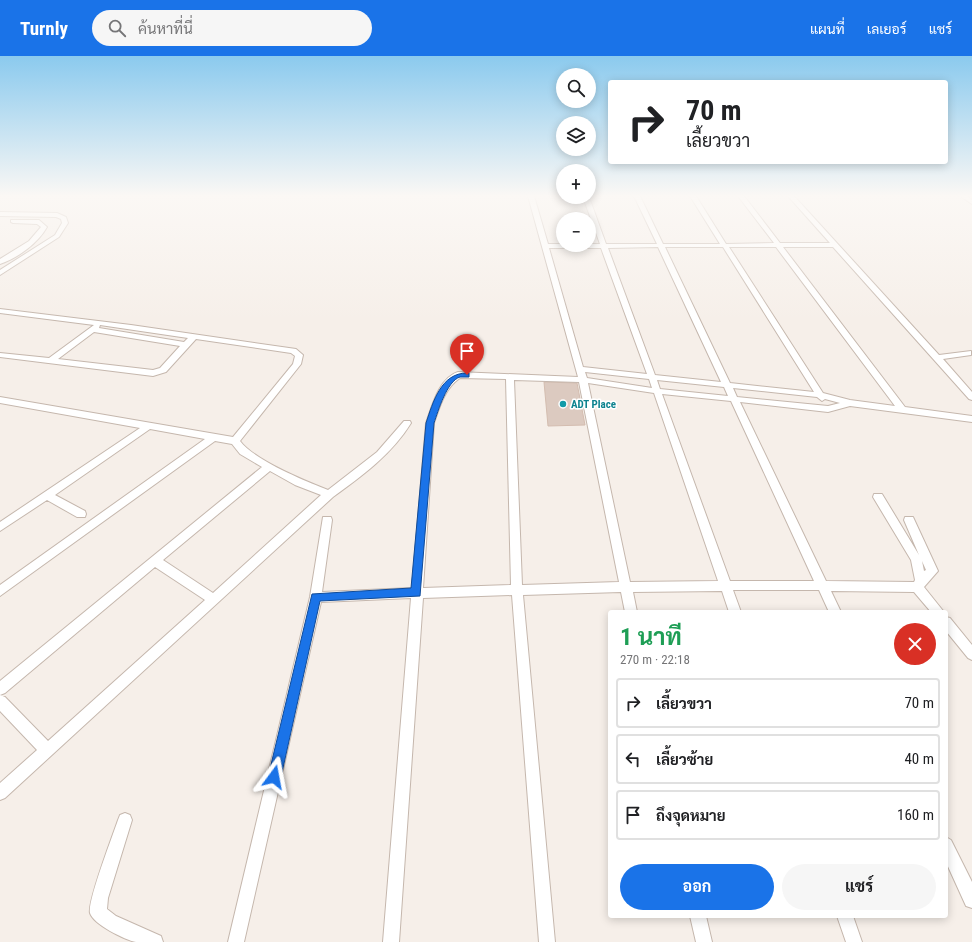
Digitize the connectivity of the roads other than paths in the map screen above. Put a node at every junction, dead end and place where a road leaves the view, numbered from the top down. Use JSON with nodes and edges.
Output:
{"nodes":[{"id":1,"x":35,"y":237,"type":"edge"},
{"id":2,"x":55,"y":237,"type":"edge"},
{"id":3,"x":542,"y":237,"type":"edge"},
{"id":4,"x":601,"y":237,"type":"edge"},
{"id":5,"x":656,"y":237,"type":"edge"},
{"id":6,"x":719,"y":237,"type":"edge"},
{"id":7,"x":772,"y":237,"type":"edge"},
{"id":8,"x":827,"y":237,"type":"edge"},
{"id":9,"x":660,"y":245,"type":"junction"},
{"id":10,"x":724,"y":245,"type":"junction"},
{"id":11,"x":778,"y":245,"type":"junction"},
{"id":12,"x":834,"y":245,"type":"junction"},
{"id":13,"x":545,"y":246,"type":"junction"},
{"id":14,"x":604,"y":246,"type":"junction"},
{"id":15,"x":24,"y":247,"type":"junction"},
{"id":16,"x":40,"y":248,"type":"junction"},
{"id":17,"x":0,"y":262,"type":"edge"},
{"id":18,"x":0,"y":273,"type":"edge"},
{"id":19,"x":0,"y":311,"type":"edge"},
{"id":20,"x":100,"y":323,"type":"junction"},
{"id":21,"x":92,"y":329,"type":"junction"},
{"id":22,"x":194,"y":336,"type":"junction"},
{"id":23,"x":186,"y":345,"type":"junction"},
{"id":24,"x":968,"y":353,"type":"dead end"},
{"id":25,"x":0,"y":355,"type":"edge"},
{"id":26,"x":937,"y":358,"type":"junction"},
{"id":27,"x":51,"y":362,"type":"junction"},
{"id":28,"x":580,"y":369,"type":"junction"},
{"id":29,"x":510,"y":376,"type":"junction"},
{"id":30,"x":651,"y":376,"type":"junction"},
{"id":31,"x":583,"y":380,"type":"junction"},
{"id":32,"x":726,"y":384,"type":"junction"},
{"id":33,"x":658,"y":391,"type":"junction"},
{"id":34,"x":820,"y":395,"type":"junction"},
{"id":35,"x":732,"y":397,"type":"junction"},
{"id":36,"x":972,"y":397,"type":"edge"},
{"id":37,"x":0,"y":400,"type":"edge"},
{"id":38,"x":850,"y":403,"type":"junction"},
{"id":39,"x":828,"y":409,"type":"junction"},
{"id":40,"x":903,"y":410,"type":"junction"},
{"id":41,"x":972,"y":419,"type":"edge"},
{"id":42,"x":407,"y":423,"type":"dead end"},
{"id":43,"x":149,"y":426,"type":"junction"},
{"id":44,"x":214,"y":437,"type":"junction"},
{"id":45,"x":235,"y":441,"type":"junction"},
{"id":46,"x":269,"y":466,"type":"junction"},
{"id":47,"x":329,"y":494,"type":"junction"},
{"id":48,"x":47,"y":495,"type":"junction"},
{"id":49,"x":878,"y":497,"type":"dead end"},
{"id":50,"x":81,"y":514,"type":"dead end"},
{"id":51,"x":327,"y":520,"type":"dead end"},
{"id":52,"x":909,"y":520,"type":"dead end"},
{"id":53,"x":0,"y":526,"type":"edge"},
{"id":54,"x":154,"y":560,"type":"junction"},
{"id":55,"x":919,"y":584,"type":"junction"},
{"id":56,"x":725,"y":585,"type":"junction"},
{"id":57,"x":822,"y":585,"type":"junction"},
{"id":58,"x":626,"y":587,"type":"junction"},
{"id":59,"x":517,"y":590,"type":"junction"},
{"id":60,"x":0,"y":591,"type":"edge"},
{"id":61,"x":416,"y":593,"type":"junction"},
{"id":62,"x":316,"y":597,"type":"junction"},
{"id":63,"x":213,"y":598,"type":"junction"},
{"id":64,"x":631,"y":610,"type":"edge"},
{"id":65,"x":734,"y":610,"type":"edge"},
{"id":66,"x":834,"y":610,"type":"edge"},
{"id":67,"x":937,"y":610,"type":"edge"},
{"id":68,"x":948,"y":624,"type":"edge"},
{"id":69,"x":972,"y":654,"type":"edge"},
{"id":70,"x":0,"y":689,"type":"edge"},
{"id":71,"x":0,"y":702,"type":"edge"},
{"id":72,"x":47,"y":750,"type":"junction"},
{"id":73,"x":0,"y":793,"type":"edge"},
{"id":74,"x":125,"y":820,"type":"dead end"},
{"id":75,"x":948,"y":849,"type":"edge"},
{"id":76,"x":972,"y":900,"type":"edge"},
{"id":77,"x":698,"y":918,"type":"edge"},
{"id":78,"x":846,"y":918,"type":"edge"},
{"id":79,"x":155,"y":942,"type":"edge"},
{"id":80,"x":236,"y":942,"type":"edge"},
{"id":81,"x":391,"y":942,"type":"edge"},
{"id":82,"x":547,"y":942,"type":"edge"},
{"id":83,"x":704,"y":942,"type":"edge"},
{"id":84,"x":854,"y":942,"type":"edge"}],
"edges":[{"from":1,"to":15,"type":"street"},
{"from":2,"to":16,"type":"street"},
{"from":3,"to":13,"type":"street"},
{"from":4,"to":14,"type":"street"},
{"from":5,"to":9,"type":"street"},
{"from":6,"to":10,"type":"street"},
{"from":7,"to":11,"type":"street"},
{"from":8,"to":12,"type":"street"},
{"from":9,"to":10,"type":"street"},
{"from":9,"to":14,"type":"street"},
{"from":9,"to":32,"type":"street"},
{"from":10,"to":11,"type":"street"},
{"from":10,"to":34,"type":"street"},
{"from":11,"to":12,"type":"street"},
{"from":11,"to":40,"type":"street"},
{"from":12,"to":26,"type":"street"},
{"from":13,"to":14,"type":"street"},
{"from":13,"to":28,"type":"street"},
{"from":14,"to":30,"type":"street"},
{"from":15,"to":16,"type":"street"},
{"from":15,"to":17,"type":"street"},
{"from":16,"to":18,"type":"street"},
{"from":19,"to":20,"type":"street"},
{"from":20,"to":21,"type":"street"},
{"from":20,"to":22,"type":"street"},
{"from":21,"to":23,"type":"street"},
{"from":21,"to":27,"type":"street"},
{"from":22,"to":23,"type":"street"},
{"from":22,"to":45,"type":"street"},
{"from":23,"to":27,"type":"street"},
{"from":24,"to":26,"type":"street"},
{"from":25,"to":27,"type":"street"},
{"from":26,"to":36,"type":"street"},
{"from":28,"to":30,"type":"street"},
{"from":28,"to":31,"type":"street"},
{"from":29,"to":31,"type":"street"},
{"from":29,"to":59,"type":"street"},
{"from":29,"to":61,"type":"street"},
{"from":30,"to":32,"type":"street"},
{"from":30,"to":33,"type":"street"},
{"from":31,"to":33,"type":"street"},
{"from":31,"to":58,"type":"street"},
{"from":32,"to":34,"type":"street"},
{"from":32,"to":35,"type":"street"},
{"from":33,"to":35,"type":"street"},
{"from":33,"to":56,"type":"street"},
{"from":34,"to":38,"type":"street"},
{"from":34,"to":39,"type":"street"},
{"from":35,"to":39,"type":"street"},
{"from":35,"to":57,"type":"street"},
{"from":37,"to":43,"type":"street"},
{"from":38,"to":39,"type":"street"},
{"from":38,"to":40,"type":"street"},
{"from":40,"to":41,"type":"street"},
{"from":42,"to":47,"type":"street"},
{"from":43,"to":44,"type":"street"},
{"from":43,"to":48,"type":"street"},
{"from":44,"to":45,"type":"street"},
{"from":44,"to":60,"type":"street"},
{"from":45,"to":46,"type":"street"},
{"from":46,"to":47,"type":"street"},
{"from":46,"to":54,"type":"street"},
{"from":47,"to":63,"type":"street"},
{"from":48,"to":50,"type":"street"},
{"from":48,"to":53,"type":"street"},
{"from":49,"to":55,"type":"street"},
{"from":51,"to":62,"type":"street"},
{"from":52,"to":55,"type":"street"},
{"from":54,"to":63,"type":"street"},
{"from":54,"to":70,"type":"street"},
{"from":55,"to":57,"type":"street"},
{"from":55,"to":67,"type":"street"},
{"from":56,"to":57,"type":"street"},
{"from":56,"to":58,"type":"street"},
{"from":56,"to":65,"type":"street"},
{"from":57,"to":66,"type":"street"},
{"from":58,"to":59,"type":"street"},
{"from":58,"to":64,"type":"street"},
{"from":59,"to":61,"type":"street"},
{"from":59,"to":82,"type":"street"},
{"from":61,"to":62,"type":"street"},
{"from":61,"to":81,"type":"street"},
{"from":62,"to":80,"type":"street"},
{"from":63,"to":72,"type":"street"},
{"from":68,"to":69,"type":"street"},
{"from":71,"to":72,"type":"street"},
{"from":72,"to":73,"type":"street"},
{"from":74,"to":79,"type":"street"},
{"from":75,"to":76,"type":"street"},
{"from":77,"to":83,"type":"street"},
{"from":78,"to":84,"type":"street"}]}
